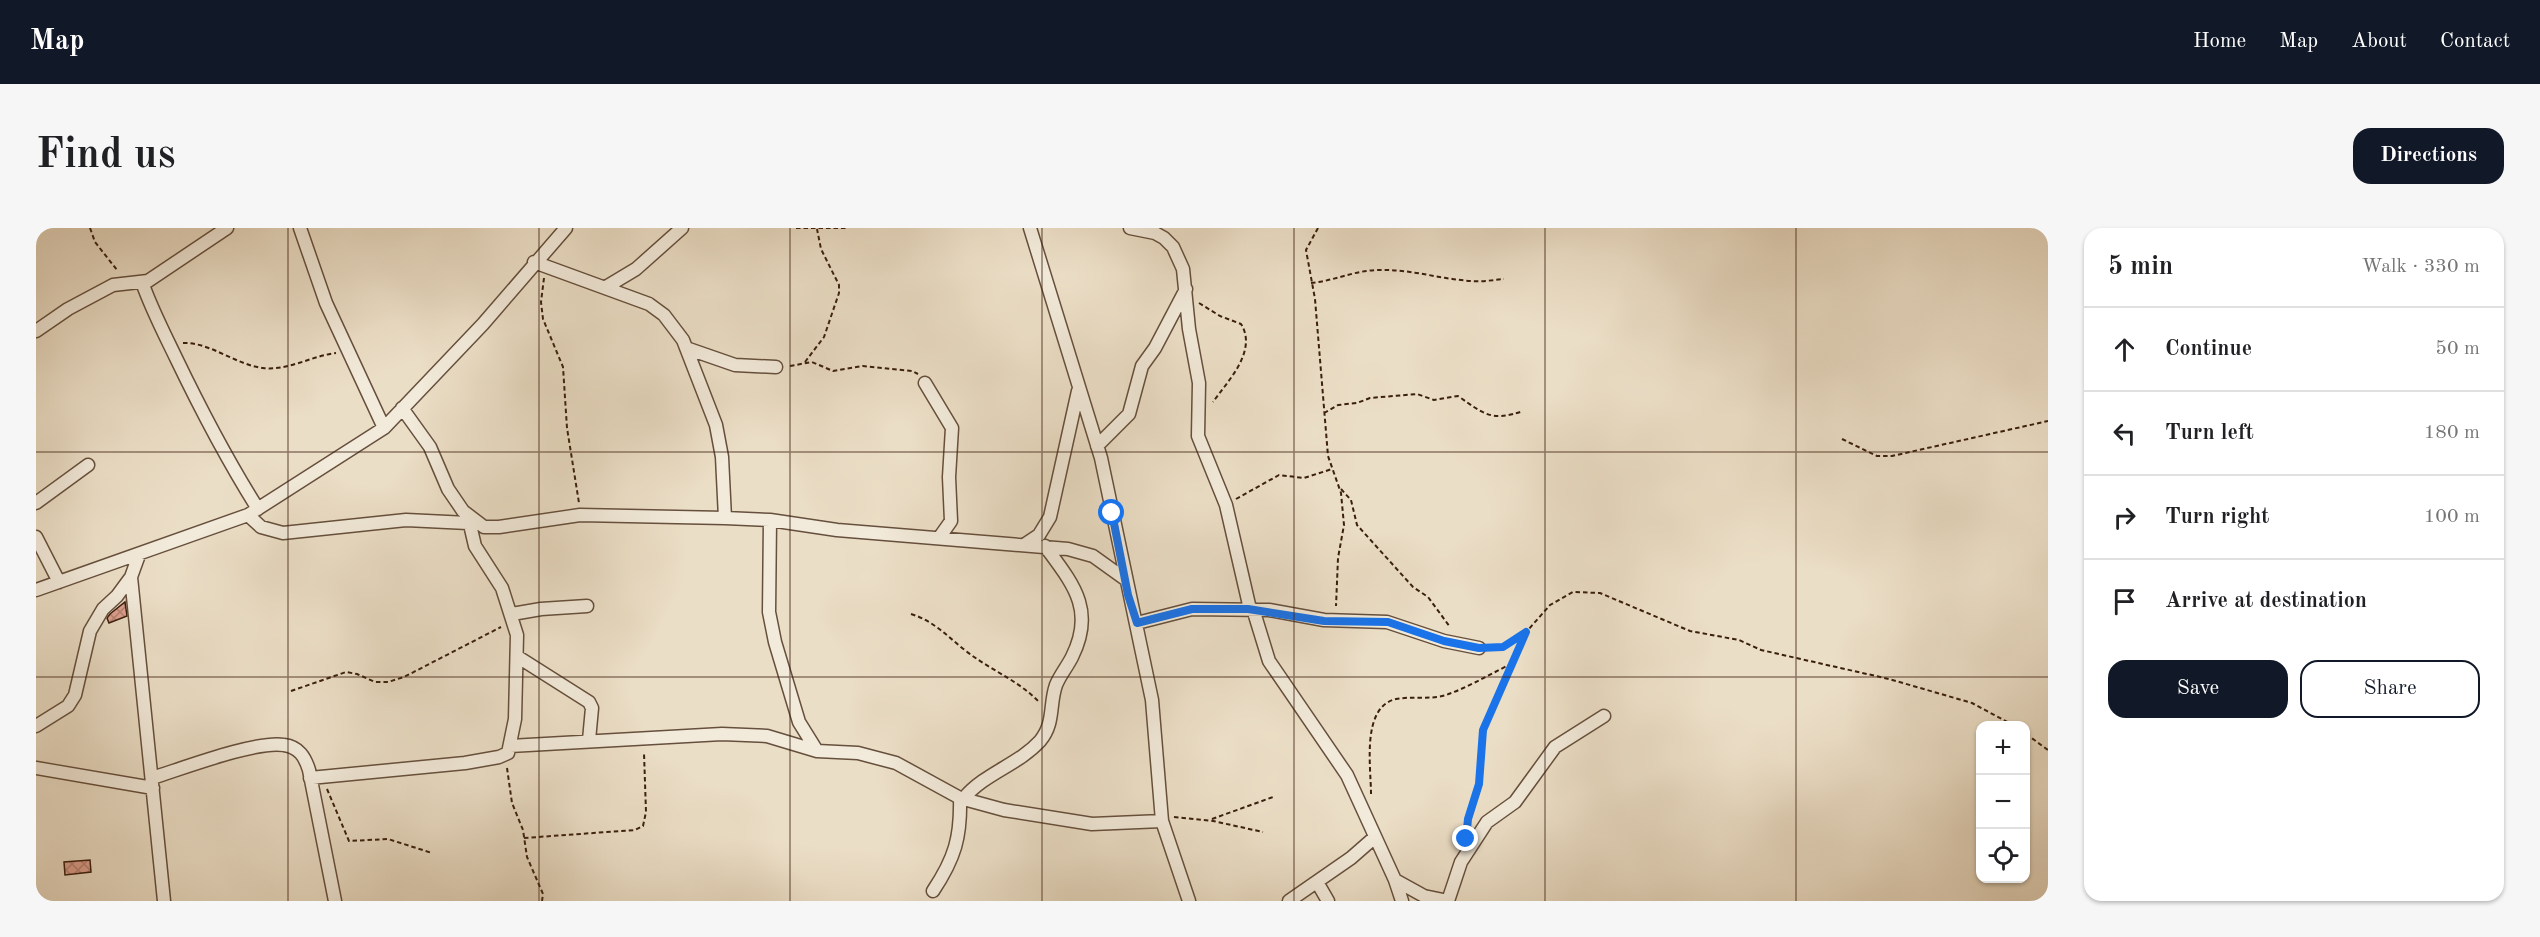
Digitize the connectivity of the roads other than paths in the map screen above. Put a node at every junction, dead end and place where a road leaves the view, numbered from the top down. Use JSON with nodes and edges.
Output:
{"nodes":[{"id":1,"x":227,"y":228,"type":"edge"},
{"id":2,"x":300,"y":228,"type":"edge"},
{"id":3,"x":566,"y":228,"type":"edge"},
{"id":4,"x":682,"y":228,"type":"edge"},
{"id":5,"x":1030,"y":228,"type":"edge"},
{"id":6,"x":1130,"y":228,"type":"edge"},
{"id":7,"x":541,"y":264,"type":"junction"},
{"id":8,"x":142,"y":282,"type":"junction"},
{"id":9,"x":606,"y":287,"type":"junction"},
{"id":10,"x":1187,"y":294,"type":"junction"},
{"id":11,"x":36,"y":331,"type":"edge"},
{"id":12,"x":686,"y":348,"type":"junction"},
{"id":13,"x":776,"y":367,"type":"road end"},
{"id":14,"x":925,"y":383,"type":"road end"},
{"id":15,"x":1079,"y":387,"type":"junction"},
{"id":16,"x":402,"y":408,"type":"junction"},
{"id":17,"x":384,"y":428,"type":"junction"},
{"id":18,"x":1097,"y":446,"type":"junction"},
{"id":19,"x":88,"y":465,"type":"dead end"},
{"id":20,"x":36,"y":503,"type":"edge"},
{"id":21,"x":253,"y":512,"type":"junction"},
{"id":22,"x":725,"y":518,"type":"junction"},
{"id":23,"x":468,"y":520,"type":"junction"},
{"id":24,"x":770,"y":520,"type":"junction"},
{"id":25,"x":36,"y":537,"type":"edge"},
{"id":26,"x":939,"y":538,"type":"junction"},
{"id":27,"x":1023,"y":545,"type":"junction"},
{"id":28,"x":1046,"y":546,"type":"junction"},
{"id":29,"x":139,"y":555,"type":"junction"},
{"id":30,"x":130,"y":577,"type":"junction"},
{"id":31,"x":1125,"y":579,"type":"junction"},
{"id":32,"x":59,"y":582,"type":"junction"},
{"id":33,"x":36,"y":590,"type":"edge"},
{"id":34,"x":587,"y":606,"type":"dead end"},
{"id":35,"x":1252,"y":609,"type":"junction"},
{"id":36,"x":512,"y":616,"type":"junction"},
{"id":37,"x":1137,"y":623,"type":"junction"},
{"id":38,"x":1479,"y":648,"type":"road end"},
{"id":39,"x":518,"y":657,"type":"junction"},
{"id":40,"x":1604,"y":716,"type":"dead end"},
{"id":41,"x":36,"y":726,"type":"edge"},
{"id":42,"x":589,"y":740,"type":"junction"},
{"id":43,"x":509,"y":749,"type":"junction"},
{"id":44,"x":817,"y":751,"type":"junction"},
{"id":45,"x":36,"y":768,"type":"edge"},
{"id":46,"x":314,"y":777,"type":"junction"},
{"id":47,"x":152,"y":783,"type":"junction"},
{"id":48,"x":962,"y":798,"type":"junction"},
{"id":49,"x":1162,"y":819,"type":"junction"},
{"id":50,"x":1375,"y":837,"type":"junction"},
{"id":51,"x":1395,"y":880,"type":"junction"},
{"id":52,"x":1317,"y":882,"type":"junction"},
{"id":53,"x":933,"y":891,"type":"dead end"},
{"id":54,"x":164,"y":901,"type":"edge"},
{"id":55,"x":335,"y":901,"type":"edge"},
{"id":56,"x":1189,"y":901,"type":"edge"},
{"id":57,"x":1289,"y":901,"type":"edge"},
{"id":58,"x":1328,"y":901,"type":"edge"},
{"id":59,"x":1401,"y":901,"type":"edge"},
{"id":60,"x":1448,"y":901,"type":"edge"}],
"edges":[{"from":1,"to":8,"type":"street"},
{"from":2,"to":17,"type":"street"},
{"from":3,"to":7,"type":"street"},
{"from":4,"to":9,"type":"street"},
{"from":5,"to":15,"type":"street"},
{"from":6,"to":10,"type":"street"},
{"from":7,"to":9,"type":"street"},
{"from":7,"to":16,"type":"street"},
{"from":8,"to":11,"type":"street"},
{"from":8,"to":21,"type":"street"},
{"from":9,"to":12,"type":"street"},
{"from":10,"to":18,"type":"street"},
{"from":10,"to":35,"type":"street"},
{"from":12,"to":13,"type":"street"},
{"from":12,"to":22,"type":"street"},
{"from":14,"to":26,"type":"street"},
{"from":15,"to":18,"type":"street"},
{"from":15,"to":27,"type":"street"},
{"from":16,"to":17,"type":"street"},
{"from":16,"to":23,"type":"street"},
{"from":17,"to":21,"type":"street"},
{"from":18,"to":31,"type":"street"},
{"from":19,"to":20,"type":"street"},
{"from":21,"to":23,"type":"street"},
{"from":21,"to":29,"type":"street"},
{"from":22,"to":23,"type":"street"},
{"from":22,"to":24,"type":"street"},
{"from":23,"to":36,"type":"street"},
{"from":24,"to":26,"type":"street"},
{"from":24,"to":44,"type":"street"},
{"from":25,"to":32,"type":"street"},
{"from":26,"to":27,"type":"street"},
{"from":27,"to":28,"type":"street"},
{"from":28,"to":31,"type":"street"},
{"from":28,"to":48,"type":"street"},
{"from":29,"to":30,"type":"street"},
{"from":29,"to":32,"type":"street"},
{"from":30,"to":41,"type":"street"},
{"from":30,"to":47,"type":"street"},
{"from":31,"to":37,"type":"street"},
{"from":32,"to":33,"type":"street"},
{"from":34,"to":36,"type":"street"},
{"from":35,"to":37,"type":"street"},
{"from":35,"to":38,"type":"street"},
{"from":35,"to":50,"type":"street"},
{"from":36,"to":39,"type":"street"},
{"from":37,"to":49,"type":"street"},
{"from":39,"to":42,"type":"street"},
{"from":39,"to":43,"type":"street"},
{"from":40,"to":60,"type":"street"},
{"from":42,"to":43,"type":"street"},
{"from":42,"to":44,"type":"street"},
{"from":43,"to":46,"type":"street"},
{"from":44,"to":48,"type":"street"},
{"from":45,"to":47,"type":"street"},
{"from":46,"to":47,"type":"street"},
{"from":46,"to":55,"type":"street"},
{"from":47,"to":54,"type":"street"},
{"from":48,"to":49,"type":"street"},
{"from":48,"to":53,"type":"street"},
{"from":49,"to":56,"type":"street"},
{"from":50,"to":51,"type":"street"},
{"from":50,"to":52,"type":"street"},
{"from":51,"to":59,"type":"street"},
{"from":51,"to":60,"type":"street"},
{"from":52,"to":57,"type":"street"},
{"from":52,"to":58,"type":"street"}]}
